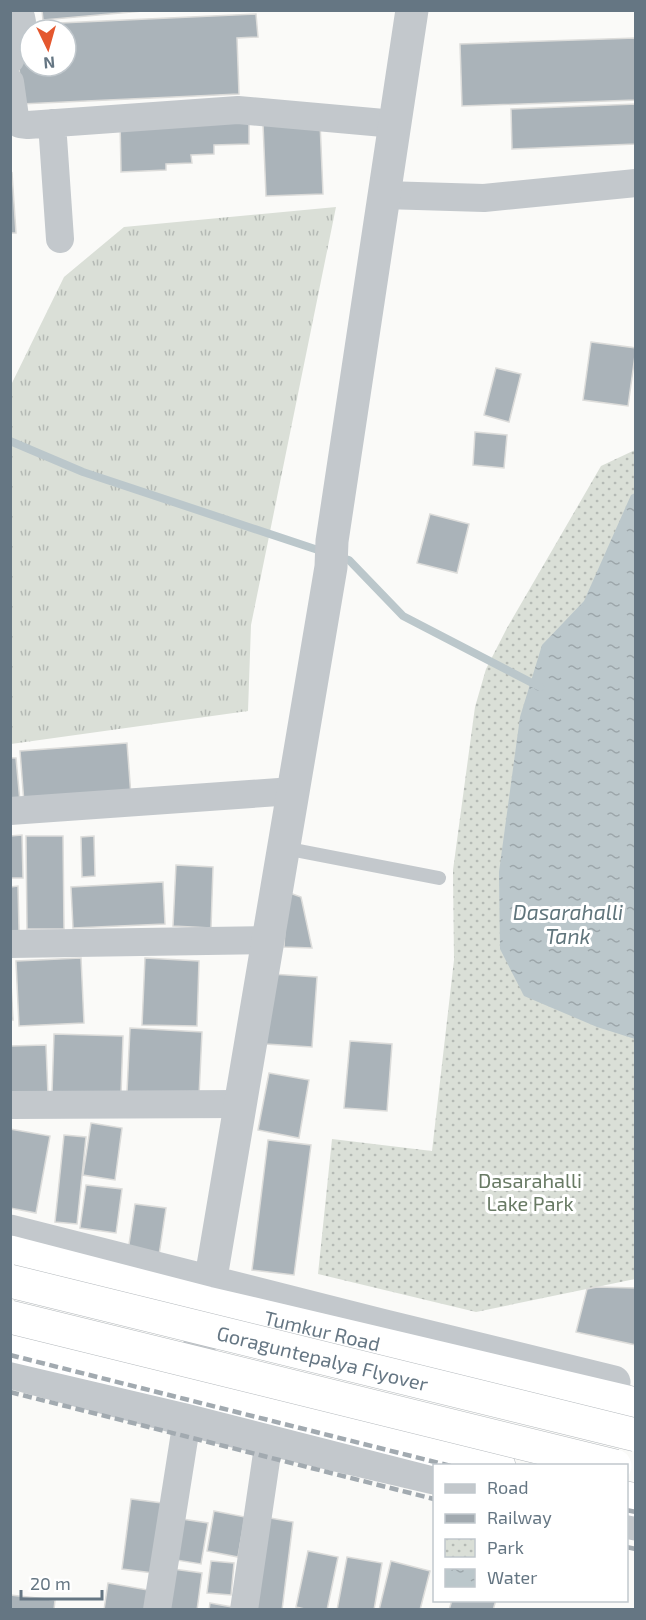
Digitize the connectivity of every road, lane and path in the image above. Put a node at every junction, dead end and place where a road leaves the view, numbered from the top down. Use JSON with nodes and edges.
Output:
{"nodes":[{"id":1,"x":18,"y":10,"type":"edge"},
{"id":2,"x":412,"y":10,"type":"edge"},
{"id":3,"x":10,"y":60,"type":"edge"},
{"id":4,"x":10,"y":82,"type":"edge"},
{"id":5,"x":52,"y":123,"type":"junction"},
{"id":6,"x":395,"y":124,"type":"junction"},
{"id":7,"x":636,"y":183,"type":"edge"},
{"id":8,"x":384,"y":195,"type":"junction"},
{"id":9,"x":60,"y":239,"type":"dead end"},
{"id":10,"x":293,"y":791,"type":"junction"},
{"id":11,"x":10,"y":811,"type":"edge"},
{"id":12,"x":284,"y":848,"type":"junction"},
{"id":13,"x":439,"y":878,"type":"dead end"},
{"id":14,"x":268,"y":940,"type":"junction"},
{"id":15,"x":10,"y":944,"type":"edge"},
{"id":16,"x":241,"y":1104,"type":"junction"},
{"id":17,"x":10,"y":1105,"type":"edge"},
{"id":18,"x":10,"y":1231,"type":"edge"},
{"id":19,"x":10,"y":1252,"type":"edge"},
{"id":20,"x":10,"y":1281,"type":"edge"},
{"id":21,"x":209,"y":1292,"type":"junction"},
{"id":22,"x":10,"y":1317,"type":"edge"},
{"id":23,"x":10,"y":1346,"type":"edge"},
{"id":24,"x":10,"y":1372,"type":"edge"},
{"id":25,"x":636,"y":1387,"type":"edge"},
{"id":26,"x":193,"y":1388,"type":"junction"},
{"id":27,"x":636,"y":1404,"type":"edge"},
{"id":28,"x":187,"y":1420,"type":"junction"},
{"id":29,"x":636,"y":1435,"type":"edge"},
{"id":30,"x":269,"y":1440,"type":"junction"},
{"id":31,"x":491,"y":1464,"type":"edge"},
{"id":32,"x":607,"y":1464,"type":"edge"},
{"id":33,"x":433,"y":1478,"type":"edge"},
{"id":34,"x":157,"y":1610,"type":"edge"},
{"id":35,"x":244,"y":1610,"type":"edge"}],
"edges":[{"from":1,"to":3,"type":"street"},
{"from":2,"to":6,"type":"street"},
{"from":4,"to":5,"type":"street"},
{"from":5,"to":6,"type":"street"},
{"from":5,"to":9,"type":"street"},
{"from":6,"to":8,"type":"street"},
{"from":7,"to":8,"type":"street"},
{"from":8,"to":10,"type":"street"},
{"from":10,"to":11,"type":"street"},
{"from":10,"to":12,"type":"street"},
{"from":12,"to":13,"type":"lane"},
{"from":12,"to":14,"type":"street"},
{"from":14,"to":15,"type":"street"},
{"from":14,"to":16,"type":"street"},
{"from":16,"to":17,"type":"street"},
{"from":16,"to":21,"type":"street"},
{"from":18,"to":21,"type":"street"},
{"from":19,"to":21,"type":"highway","name":"Tumkur Road"},
{"from":20,"to":29,"type":"highway","name":"Goraguntepalya Flyover","bridge":true},
{"from":21,"to":25,"type":"street"},
{"from":21,"to":26,"type":"street"},
{"from":21,"to":27,"type":"highway","name":"Tumkur Road"},
{"from":22,"to":32,"type":"highway","name":"Goraguntepalya Flyover","bridge":true},
{"from":23,"to":26,"type":"highway"},
{"from":24,"to":28,"type":"street"},
{"from":26,"to":28,"type":"street"},
{"from":26,"to":31,"type":"highway"},
{"from":28,"to":30,"type":"street"},
{"from":28,"to":34,"type":"street"},
{"from":30,"to":33,"type":"street"},
{"from":30,"to":35,"type":"street"}]}
